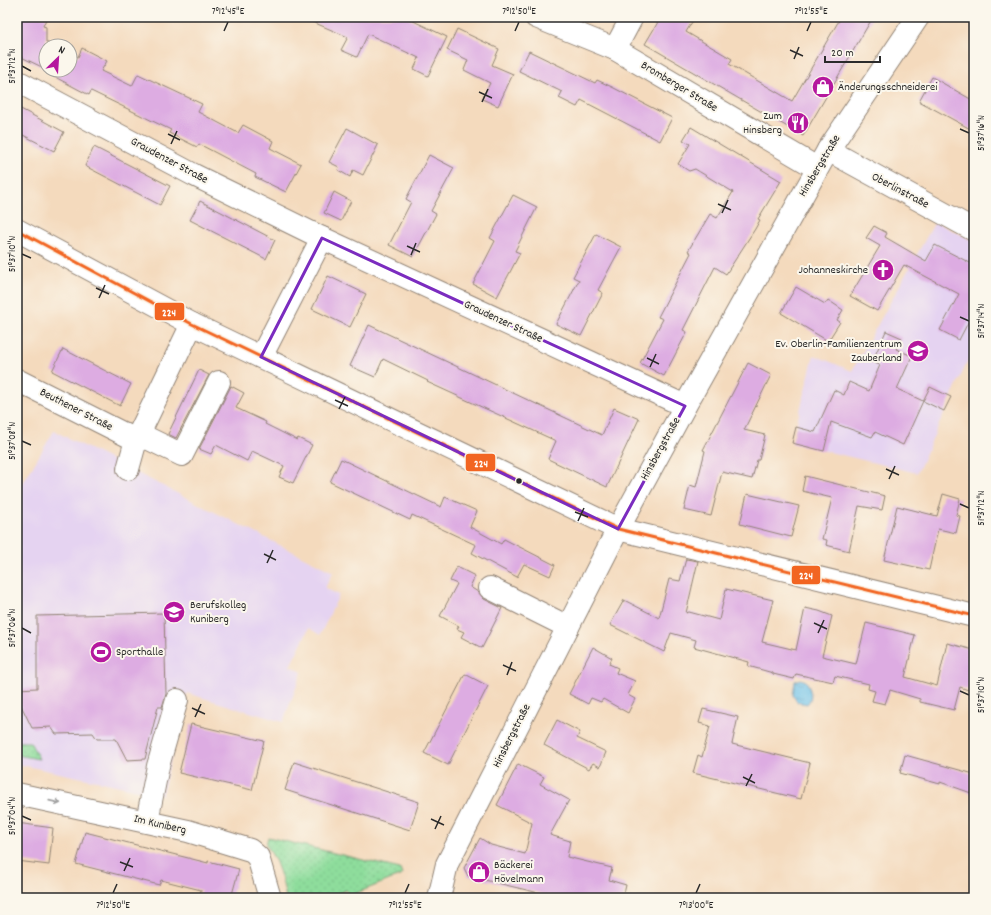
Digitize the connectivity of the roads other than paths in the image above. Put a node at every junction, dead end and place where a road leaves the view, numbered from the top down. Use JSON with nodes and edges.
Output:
{"nodes":[{"id":1,"x":536,"y":17,"type":"edge"},
{"id":2,"x":632,"y":17,"type":"edge"},
{"id":3,"x":918,"y":17,"type":"edge"},
{"id":4,"x":615,"y":49,"type":"junction"},
{"id":5,"x":17,"y":81,"type":"edge"},
{"id":6,"x":828,"y":150,"type":"junction"},
{"id":7,"x":817,"y":168,"type":"junction"},
{"id":8,"x":17,"y":230,"type":"edge"},
{"id":9,"x":974,"y":230,"type":"edge"},
{"id":10,"x":322,"y":238,"type":"junction"},
{"id":11,"x":192,"y":324,"type":"junction"},
{"id":12,"x":261,"y":357,"type":"junction"},
{"id":13,"x":17,"y":380,"type":"edge"},
{"id":14,"x":219,"y":382,"type":"dead end"},
{"id":15,"x":685,"y":406,"type":"junction"},
{"id":16,"x":137,"y":437,"type":"junction"},
{"id":17,"x":128,"y":469,"type":"dead end"},
{"id":18,"x":618,"y":529,"type":"junction"},
{"id":19,"x":490,"y":588,"type":"dead end"},
{"id":20,"x":974,"y":616,"type":"edge"},
{"id":21,"x":568,"y":627,"type":"junction"},
{"id":22,"x":177,"y":700,"type":"dead end"},
{"id":23,"x":17,"y":794,"type":"edge"},
{"id":24,"x":147,"y":821,"type":"junction"},
{"id":25,"x":270,"y":898,"type":"edge"},
{"id":26,"x":439,"y":898,"type":"edge"}],
"edges":[{"from":1,"to":4,"type":"street","name":"Bromberger Straße"},
{"from":2,"to":4,"type":"street"},
{"from":3,"to":6,"type":"street","name":"Hinsbergstraße"},
{"from":4,"to":7,"type":"street","name":"Bromberger Straße"},
{"from":5,"to":10,"type":"street","name":"Graudenzer Straße"},
{"from":6,"to":7,"type":"street","name":"Hinsbergstraße"},
{"from":6,"to":9,"type":"street","name":"Oberlinstraße"},
{"from":7,"to":15,"type":"street","name":"Hinsbergstraße"},
{"from":8,"to":11,"type":"street"},
{"from":10,"to":12,"type":"street"},
{"from":10,"to":15,"type":"street","name":"Graudenzer Straße"},
{"from":11,"to":12,"type":"street"},
{"from":11,"to":16,"type":"street"},
{"from":12,"to":18,"type":"street"},
{"from":13,"to":16,"type":"street","name":"Beuthener Straße"},
{"from":14,"to":16,"type":"street","name":"Beuthener Straße"},
{"from":15,"to":18,"type":"street","name":"Hinsbergstraße"},
{"from":16,"to":17,"type":"street"},
{"from":18,"to":20,"type":"street"},
{"from":18,"to":21,"type":"street","name":"Hinsbergstraße"},
{"from":19,"to":21,"type":"street"},
{"from":21,"to":26,"type":"street","name":"Hinsbergstraße"},
{"from":22,"to":24,"type":"street"},
{"from":23,"to":24,"type":"street","name":"Im Kuniberg","one_way":true},
{"from":24,"to":25,"type":"street","name":"Im Kuniberg"}]}
